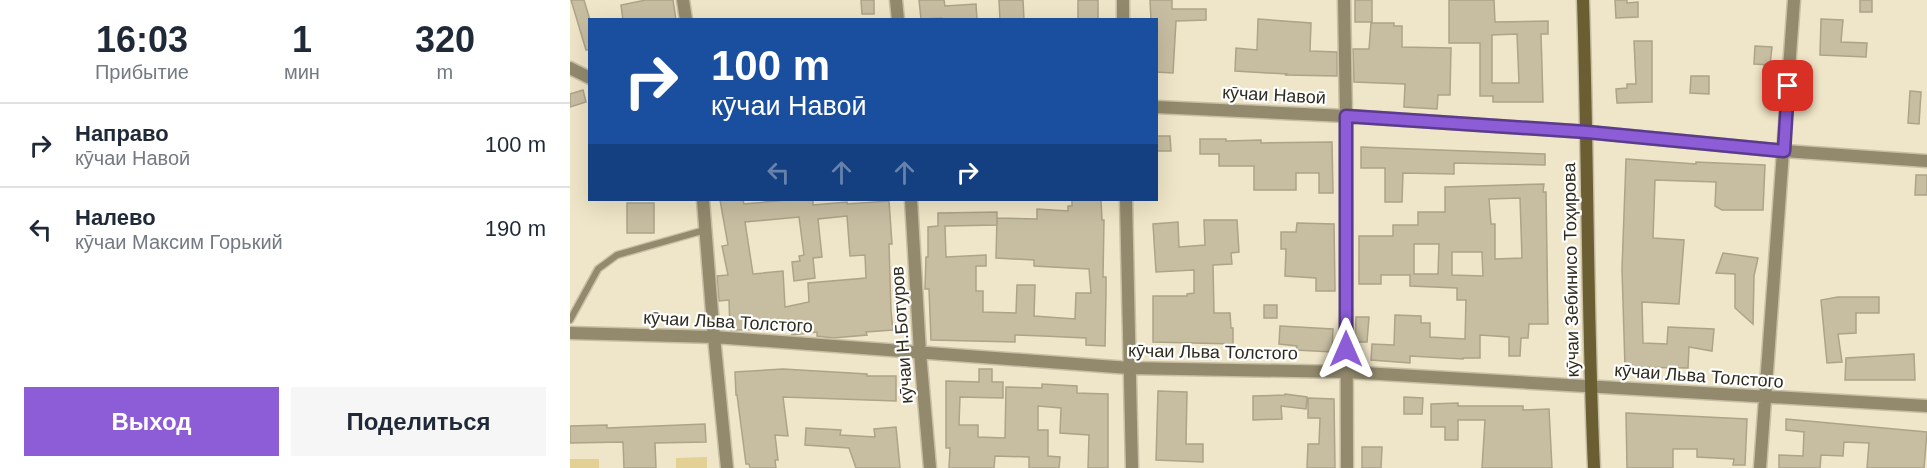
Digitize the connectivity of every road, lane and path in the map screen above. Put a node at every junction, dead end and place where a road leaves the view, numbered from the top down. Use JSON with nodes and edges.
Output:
{"nodes":[{"id":1,"x":683,"y":0,"type":"edge"},
{"id":2,"x":896,"y":0,"type":"edge"},
{"id":3,"x":1123,"y":0,"type":"edge"},
{"id":4,"x":1344,"y":0,"type":"edge"},
{"id":5,"x":1583,"y":0,"type":"edge"},
{"id":6,"x":1794,"y":0,"type":"edge"},
{"id":7,"x":686,"y":18,"type":"edge"},
{"id":8,"x":898,"y":18,"type":"edge"},
{"id":9,"x":1124,"y":18,"type":"edge"},
{"id":10,"x":570,"y":68,"type":"edge"},
{"id":11,"x":588,"y":77,"type":"edge"},
{"id":12,"x":1158,"y":107,"type":"edge"},
{"id":13,"x":1346,"y":116,"type":"junction"},
{"id":14,"x":1587,"y":132,"type":"junction"},
{"id":15,"x":1784,"y":151,"type":"junction"},
{"id":16,"x":1927,"y":161,"type":"edge"},
{"id":17,"x":703,"y":201,"type":"edge"},
{"id":18,"x":911,"y":201,"type":"edge"},
{"id":19,"x":1126,"y":201,"type":"edge"},
{"id":20,"x":705,"y":230,"type":"junction"},
{"id":21,"x":570,"y":320,"type":"edge"},
{"id":22,"x":570,"y":333,"type":"edge"},
{"id":23,"x":714,"y":337,"type":"junction"},
{"id":24,"x":921,"y":353,"type":"junction"},
{"id":25,"x":1129,"y":368,"type":"junction"},
{"id":26,"x":1346,"y":372,"type":"junction"},
{"id":27,"x":1590,"y":387,"type":"junction"},
{"id":28,"x":1764,"y":398,"type":"junction"},
{"id":29,"x":1927,"y":406,"type":"edge"},
{"id":30,"x":727,"y":468,"type":"edge"},
{"id":31,"x":930,"y":468,"type":"edge"},
{"id":32,"x":1132,"y":468,"type":"edge"},
{"id":33,"x":1347,"y":468,"type":"edge"},
{"id":34,"x":1594,"y":468,"type":"edge"},
{"id":35,"x":1760,"y":468,"type":"edge"}],
"edges":[{"from":1,"to":7,"type":"street"},
{"from":2,"to":8,"type":"street"},
{"from":3,"to":9,"type":"street"},
{"from":4,"to":13,"type":"street"},
{"from":5,"to":14,"type":"main road","name":"кӯчаи Зебинисо Тоҳирова"},
{"from":6,"to":15,"type":"street"},
{"from":10,"to":11,"type":"street"},
{"from":12,"to":13,"type":"street","name":"кӯчаи Навоӣ"},
{"from":13,"to":14,"type":"street","name":"кӯчаи Навоӣ"},
{"from":13,"to":26,"type":"street"},
{"from":14,"to":15,"type":"street","name":"кӯчаи Навоӣ"},
{"from":14,"to":27,"type":"main road","name":"кӯчаи Зебинисо Тоҳирова"},
{"from":15,"to":16,"type":"street","name":"кӯчаи Навоӣ"},
{"from":15,"to":28,"type":"street"},
{"from":17,"to":20,"type":"street"},
{"from":18,"to":24,"type":"street","name":"кӯчаи Н.Ботуров"},
{"from":19,"to":25,"type":"street"},
{"from":20,"to":21,"type":"lane"},
{"from":20,"to":23,"type":"street"},
{"from":22,"to":23,"type":"street","name":"кӯчаи Льва Толстого"},
{"from":23,"to":24,"type":"street","name":"кӯчаи Льва Толстого"},
{"from":23,"to":30,"type":"street"},
{"from":24,"to":25,"type":"street","name":"кӯчаи Льва Толстого"},
{"from":24,"to":31,"type":"street","name":"кӯчаи Н.Ботуров"},
{"from":25,"to":26,"type":"street","name":"кӯчаи Льва Толстого"},
{"from":25,"to":32,"type":"street"},
{"from":26,"to":27,"type":"street","name":"кӯчаи Льва Толстого"},
{"from":26,"to":33,"type":"street"},
{"from":27,"to":28,"type":"street","name":"кӯчаи Льва Толстого"},
{"from":27,"to":34,"type":"main road","name":"кӯчаи Зебинисо Тоҳирова"},
{"from":28,"to":29,"type":"street","name":"кӯчаи Льва Толстого"},
{"from":28,"to":35,"type":"street"}]}
